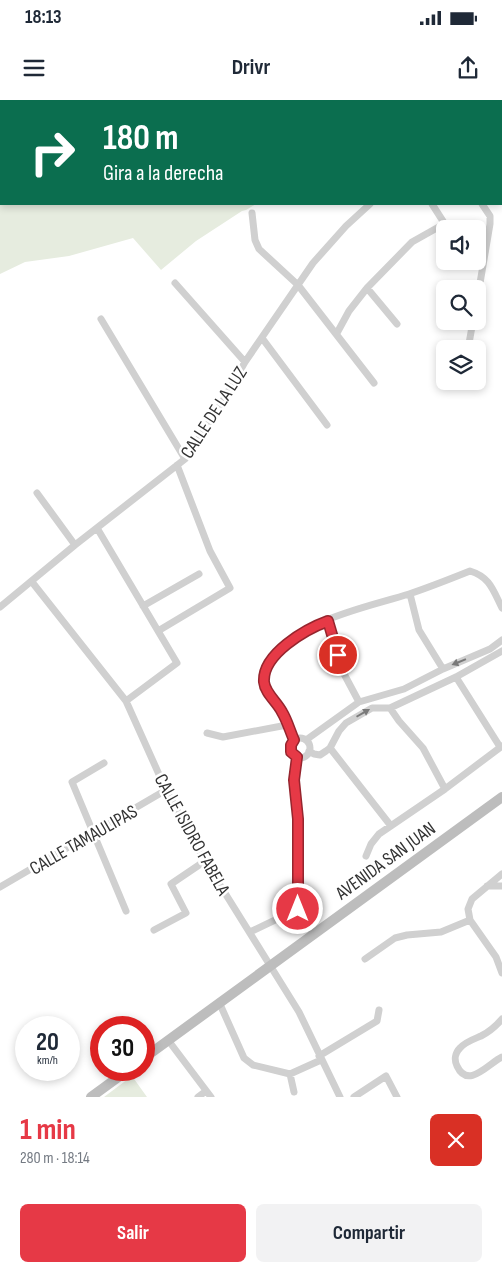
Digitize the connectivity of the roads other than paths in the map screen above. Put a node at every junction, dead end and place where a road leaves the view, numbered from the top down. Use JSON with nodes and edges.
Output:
{"nodes":[{"id":1,"x":369,"y":205,"type":"edge"},
{"id":2,"x":433,"y":205,"type":"edge"},
{"id":3,"x":483,"y":205,"type":"edge"},
{"id":4,"x":252,"y":213,"type":"dead end"},
{"id":5,"x":442,"y":220,"type":"edge"},
{"id":6,"x":436,"y":231,"type":"edge"},
{"id":7,"x":480,"y":280,"type":"edge"},
{"id":8,"x":175,"y":283,"type":"dead end"},
{"id":9,"x":298,"y":285,"type":"junction"},
{"id":10,"x":367,"y":288,"type":"junction"},
{"id":11,"x":101,"y":319,"type":"dead end"},
{"id":12,"x":397,"y":324,"type":"dead end"},
{"id":13,"x":337,"y":333,"type":"junction"},
{"id":14,"x":262,"y":338,"type":"junction"},
{"id":15,"x":245,"y":362,"type":"junction"},
{"id":16,"x":374,"y":382,"type":"dead end"},
{"id":17,"x":327,"y":426,"type":"dead end"},
{"id":18,"x":185,"y":459,"type":"junction"},
{"id":19,"x":177,"y":464,"type":"junction"},
{"id":20,"x":37,"y":493,"type":"dead end"},
{"id":21,"x":97,"y":528,"type":"junction"},
{"id":22,"x":75,"y":545,"type":"junction"},
{"id":23,"x":199,"y":574,"type":"dead end"},
{"id":24,"x":32,"y":582,"type":"junction"},
{"id":25,"x":410,"y":594,"type":"junction"},
{"id":26,"x":143,"y":606,"type":"junction"},
{"id":27,"x":0,"y":607,"type":"edge"},
{"id":28,"x":502,"y":608,"type":"edge"},
{"id":29,"x":328,"y":621,"type":"junction"},
{"id":30,"x":158,"y":631,"type":"junction"},
{"id":31,"x":502,"y":640,"type":"edge"},
{"id":32,"x":502,"y":651,"type":"edge"},
{"id":33,"x":443,"y":669,"type":"junction"},
{"id":34,"x":456,"y":676,"type":"junction"},
{"id":35,"x":126,"y":701,"type":"junction"},
{"id":36,"x":359,"y":702,"type":"junction"},
{"id":37,"x":390,"y":708,"type":"junction"},
{"id":38,"x":287,"y":725,"type":"junction"},
{"id":39,"x":207,"y":733,"type":"dead end"},
{"id":40,"x":294,"y":740,"type":"junction"},
{"id":41,"x":306,"y":740,"type":"junction"},
{"id":42,"x":501,"y":746,"type":"edge"},
{"id":43,"x":330,"y":748,"type":"junction"},
{"id":44,"x":309,"y":751,"type":"junction"},
{"id":45,"x":297,"y":757,"type":"junction"},
{"id":46,"x":104,"y":763,"type":"dead end"},
{"id":47,"x":445,"y":789,"type":"junction"},
{"id":48,"x":166,"y":790,"type":"junction"},
{"id":49,"x":502,"y":797,"type":"edge"},
{"id":50,"x":390,"y":826,"type":"junction"},
{"id":51,"x":93,"y":832,"type":"junction"},
{"id":52,"x":366,"y":856,"type":"dead end"},
{"id":53,"x":205,"y":861,"type":"junction"},
{"id":54,"x":502,"y":874,"type":"edge"},
{"id":55,"x":487,"y":886,"type":"junction"},
{"id":56,"x":502,"y":886,"type":"edge"},
{"id":57,"x":0,"y":888,"type":"edge"},
{"id":58,"x":298,"y":909,"type":"junction"},
{"id":59,"x":126,"y":911,"type":"dead end"},
{"id":60,"x":470,"y":920,"type":"junction"},
{"id":61,"x":154,"y":930,"type":"dead end"},
{"id":62,"x":250,"y":932,"type":"junction"},
{"id":63,"x":313,"y":934,"type":"junction"},
{"id":64,"x":365,"y":959,"type":"dead end"},
{"id":65,"x":271,"y":966,"type":"junction"},
{"id":66,"x":502,"y":973,"type":"edge"},
{"id":67,"x":219,"y":1002,"type":"junction"},
{"id":68,"x":379,"y":1010,"type":"dead end"},
{"id":69,"x":502,"y":1019,"type":"edge"},
{"id":70,"x":168,"y":1040,"type":"junction"},
{"id":71,"x":155,"y":1050,"type":"edge"},
{"id":72,"x":502,"y":1057,"type":"edge"},
{"id":73,"x":320,"y":1058,"type":"junction"},
{"id":74,"x":290,"y":1074,"type":"junction"},
{"id":75,"x":113,"y":1081,"type":"edge"},
{"id":76,"x":294,"y":1092,"type":"dead end"},
{"id":77,"x":208,"y":1094,"type":"edge"},
{"id":78,"x":91,"y":1097,"type":"edge"},
{"id":79,"x":198,"y":1097,"type":"edge"},
{"id":80,"x":340,"y":1097,"type":"edge"},
{"id":81,"x":354,"y":1097,"type":"edge"},
{"id":82,"x":398,"y":1097,"type":"edge"}],
"edges":[{"from":1,"to":9,"type":"street","name":"CALLE DE LA LUZ"},
{"from":2,"to":5,"type":"street"},
{"from":3,"to":7,"type":"street"},
{"from":4,"to":9,"type":"street"},
{"from":6,"to":10,"type":"street"},
{"from":8,"to":15,"type":"street"},
{"from":9,"to":13,"type":"street"},
{"from":9,"to":14,"type":"street","name":"CALLE DE LA LUZ"},
{"from":10,"to":12,"type":"street"},
{"from":10,"to":13,"type":"street"},
{"from":11,"to":18,"type":"street"},
{"from":13,"to":16,"type":"street"},
{"from":14,"to":15,"type":"street","name":"CALLE DE LA LUZ"},
{"from":14,"to":17,"type":"street"},
{"from":15,"to":18,"type":"street","name":"CALLE DE LA LUZ"},
{"from":18,"to":19,"type":"street","name":"CALLE DE LA LUZ"},
{"from":19,"to":21,"type":"street","name":"CALLE DE LA LUZ"},
{"from":19,"to":30,"type":"street"},
{"from":20,"to":22,"type":"street"},
{"from":21,"to":22,"type":"street","name":"CALLE DE LA LUZ"},
{"from":21,"to":26,"type":"street"},
{"from":22,"to":24,"type":"street","name":"CALLE DE LA LUZ"},
{"from":23,"to":26,"type":"street"},
{"from":24,"to":27,"type":"street","name":"CALLE DE LA LUZ"},
{"from":24,"to":35,"type":"street","name":"CALLE ISIDRO FABELA"},
{"from":25,"to":28,"type":"street"},
{"from":25,"to":29,"type":"street"},
{"from":25,"to":33,"type":"street"},
{"from":26,"to":30,"type":"street"},
{"from":29,"to":36,"type":"street"},
{"from":29,"to":38,"type":"street"},
{"from":30,"to":35,"type":"street"},
{"from":31,"to":33,"type":"street","one_way":true},
{"from":32,"to":34,"type":"street"},
{"from":33,"to":36,"type":"street"},
{"from":34,"to":37,"type":"street"},
{"from":34,"to":42,"type":"street"},
{"from":35,"to":48,"type":"street","name":"CALLE ISIDRO FABELA"},
{"from":36,"to":41,"type":"street"},
{"from":43,"to":37,"type":"street","one_way":true},
{"from":37,"to":47,"type":"street"},
{"from":38,"to":39,"type":"street"},
{"from":38,"to":40,"type":"street"},
{"from":40,"to":41,"type":"street"},
{"from":40,"to":45,"type":"street"},
{"from":41,"to":44,"type":"street"},
{"from":42,"to":47,"type":"street"},
{"from":43,"to":44,"type":"street"},
{"from":43,"to":50,"type":"street"},
{"from":44,"to":45,"type":"street"},
{"from":45,"to":58,"type":"street"},
{"from":46,"to":51,"type":"street"},
{"from":47,"to":50,"type":"street"},
{"from":48,"to":51,"type":"street","name":"CALLE TAMAULIPAS"},
{"from":48,"to":53,"type":"street","name":"CALLE ISIDRO FABELA"},
{"from":49,"to":63,"type":"street","name":"AVENIDA SAN JUAN"},
{"from":50,"to":52,"type":"street"},
{"from":51,"to":57,"type":"street","name":"CALLE TAMAULIPAS"},
{"from":51,"to":59,"type":"street"},
{"from":53,"to":61,"type":"street"},
{"from":53,"to":62,"type":"street","name":"CALLE ISIDRO FABELA"},
{"from":54,"to":55,"type":"street"},
{"from":55,"to":56,"type":"street"},
{"from":55,"to":60,"type":"street"},
{"from":58,"to":62,"type":"street"},
{"from":58,"to":63,"type":"street"},
{"from":60,"to":64,"type":"street"},
{"from":60,"to":66,"type":"street"},
{"from":62,"to":65,"type":"street","name":"CALLE ISIDRO FABELA"},
{"from":63,"to":65,"type":"street","name":"AVENIDA SAN JUAN"},
{"from":65,"to":67,"type":"street","name":"AVENIDA SAN JUAN"},
{"from":65,"to":73,"type":"street","name":"CALLE ISIDRO FABELA"},
{"from":67,"to":70,"type":"street","name":"AVENIDA SAN JUAN"},
{"from":67,"to":74,"type":"street"},
{"from":68,"to":73,"type":"street"},
{"from":69,"to":72,"type":"street"},
{"from":70,"to":71,"type":"street","name":"AVENIDA SAN JUAN"},
{"from":70,"to":77,"type":"street"},
{"from":73,"to":74,"type":"street"},
{"from":73,"to":80,"type":"street","name":"CALLE ISIDRO FABELA"},
{"from":74,"to":76,"type":"street"},
{"from":75,"to":78,"type":"street"},
{"from":77,"to":79,"type":"street"},
{"from":81,"to":82,"type":"street"}]}
